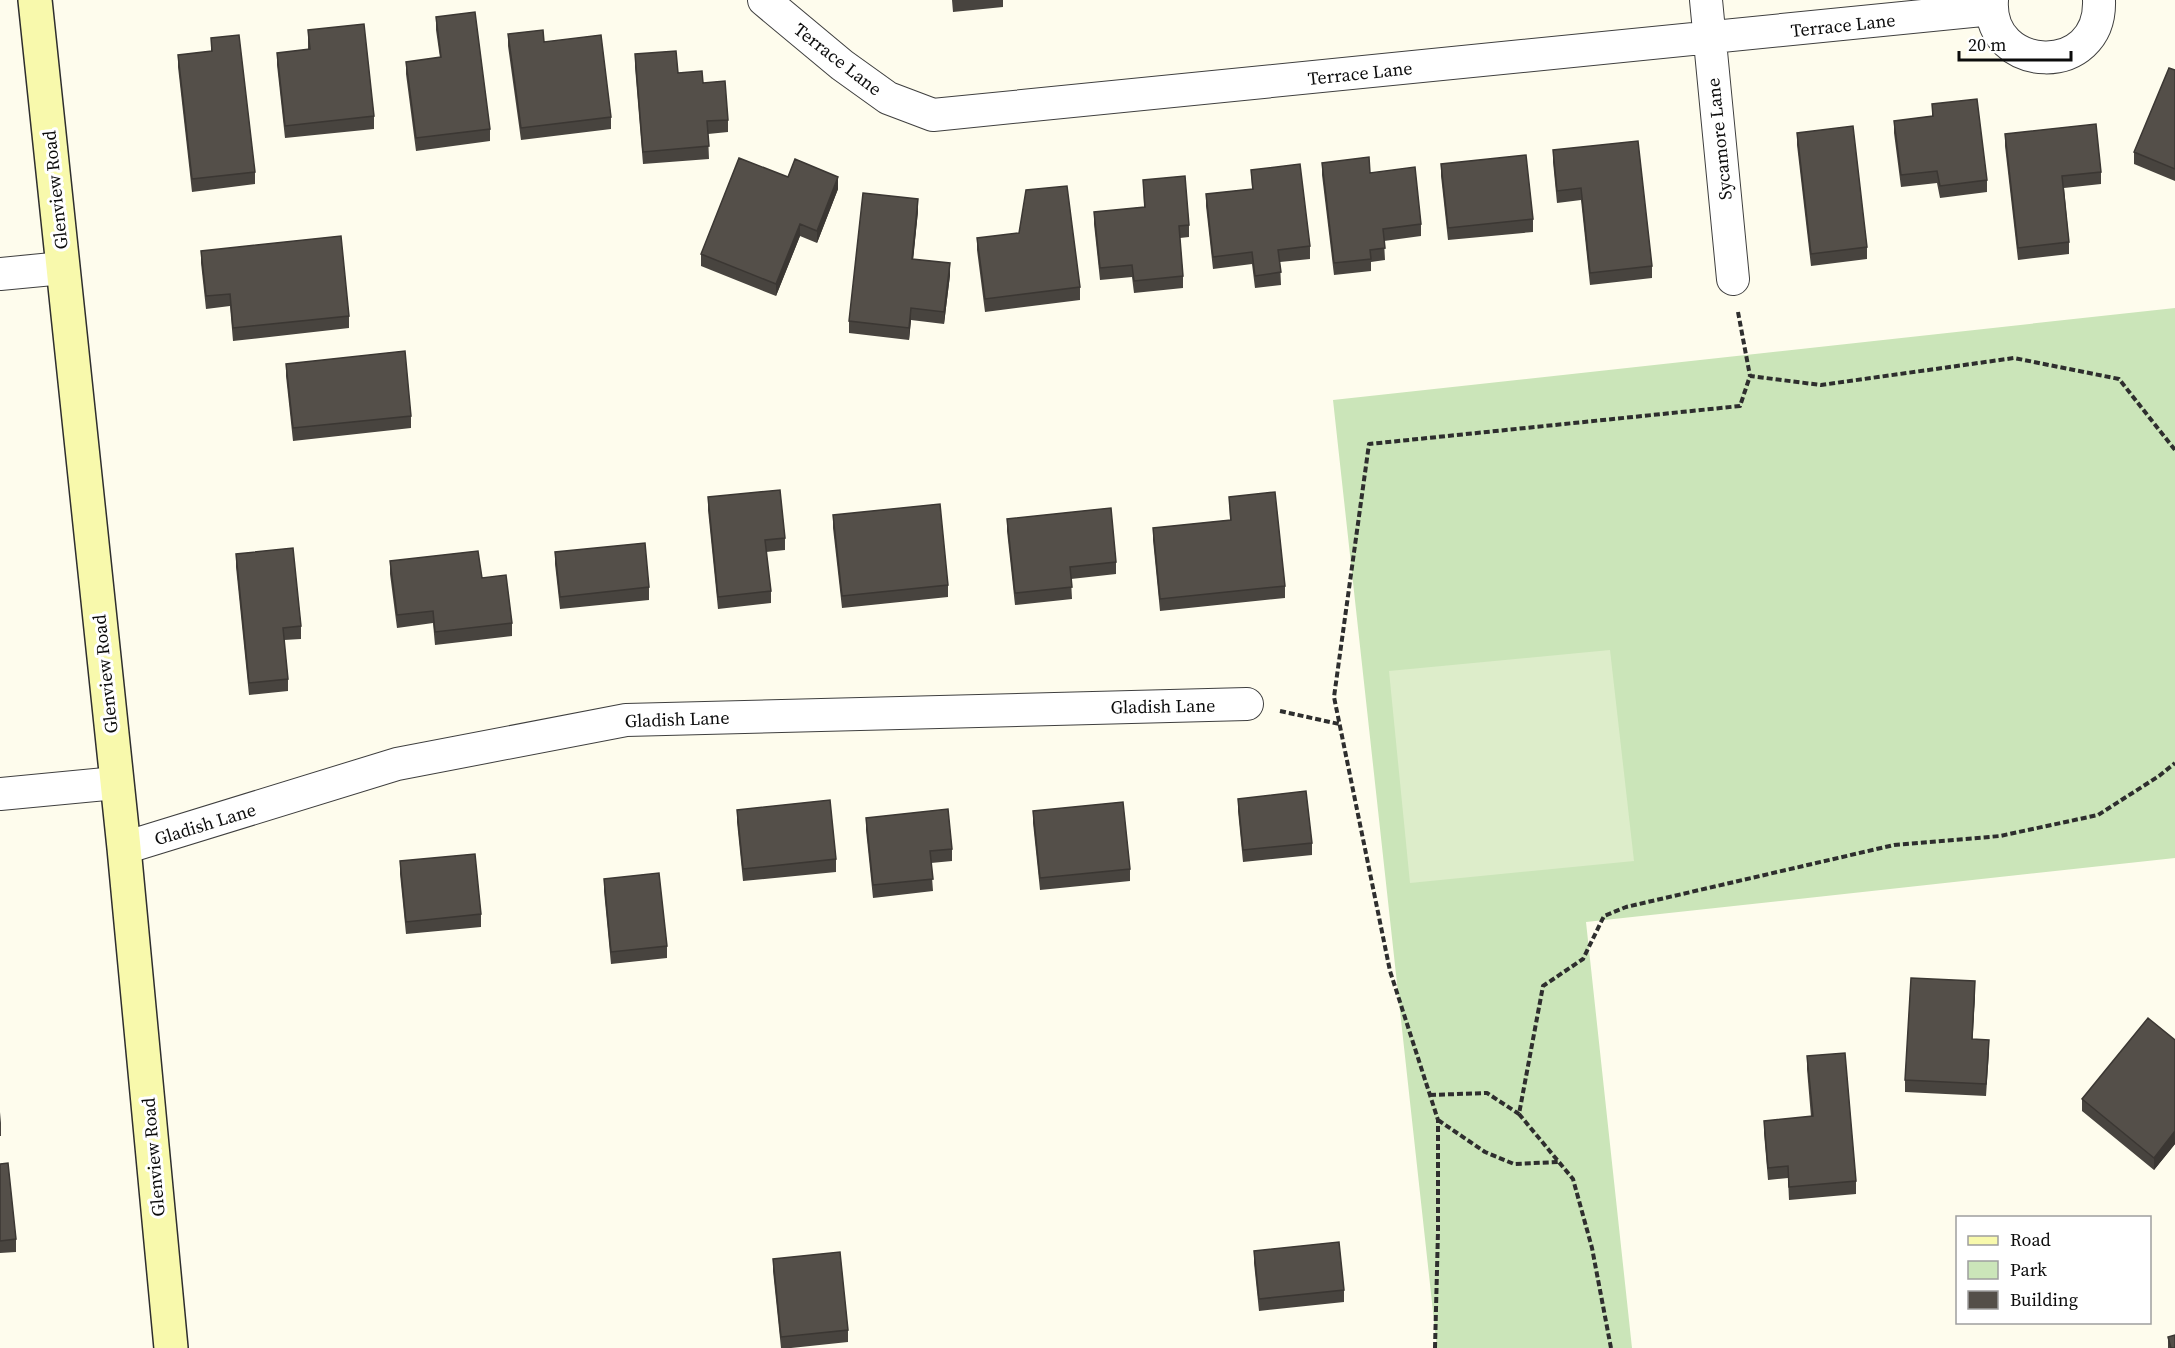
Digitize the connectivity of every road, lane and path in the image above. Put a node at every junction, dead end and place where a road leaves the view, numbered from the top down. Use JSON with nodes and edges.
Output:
{"nodes":[{"id":1,"x":35,"y":0,"type":"edge"},
{"id":2,"x":764,"y":0,"type":"edge"},
{"id":3,"x":1706,"y":0,"type":"edge"},
{"id":4,"x":2099,"y":0,"type":"edge"},
{"id":5,"x":1992,"y":5,"type":"edge"},
{"id":6,"x":1709,"y":39,"type":"junction"},
{"id":7,"x":63,"y":268,"type":"junction"},
{"id":8,"x":0,"y":274,"type":"edge"},
{"id":9,"x":1733,"y":279,"type":"joint"},
{"id":10,"x":1750,"y":376,"type":"junction"},
{"id":11,"x":2175,"y":450,"type":"edge"},
{"id":12,"x":1247,"y":704,"type":"joint"},
{"id":13,"x":1339,"y":724,"type":"junction"},
{"id":14,"x":2175,"y":763,"type":"edge"},
{"id":15,"x":116,"y":783,"type":"junction"},
{"id":16,"x":0,"y":794,"type":"edge"},
{"id":17,"x":124,"y":848,"type":"junction"},
{"id":18,"x":1430,"y":1095,"type":"junction"},
{"id":19,"x":1519,"y":1114,"type":"junction"},
{"id":20,"x":1438,"y":1119,"type":"junction"},
{"id":21,"x":1559,"y":1162,"type":"junction"},
{"id":22,"x":171,"y":1348,"type":"edge"},
{"id":23,"x":1435,"y":1348,"type":"edge"},
{"id":24,"x":1611,"y":1348,"type":"edge"}],
"edges":[{"from":1,"to":7,"type":"main road","name":"Glenview Road"},
{"from":2,"to":6,"type":"street","name":"Terrace Lane"},
{"from":3,"to":6,"type":"street","name":"Sycamore Lane"},
{"from":4,"to":5,"type":"street","name":"Terrace Lane"},
{"from":5,"to":6,"type":"street","name":"Terrace Lane"},
{"from":6,"to":9,"type":"street","name":"Sycamore Lane"},
{"from":7,"to":8,"type":"street"},
{"from":7,"to":15,"type":"main road","name":"Glenview Road"},
{"from":9,"to":10,"type":"path"},
{"from":10,"to":11,"type":"path"},
{"from":10,"to":13,"type":"path"},
{"from":12,"to":13,"type":"path"},
{"from":12,"to":17,"type":"street","name":"Gladish Lane"},
{"from":13,"to":18,"type":"path"},
{"from":14,"to":19,"type":"path"},
{"from":15,"to":16,"type":"street"},
{"from":15,"to":17,"type":"main road","name":"Glenview Road"},
{"from":17,"to":22,"type":"main road","name":"Glenview Road"},
{"from":18,"to":19,"type":"path"},
{"from":18,"to":20,"type":"path"},
{"from":19,"to":21,"type":"path"},
{"from":20,"to":21,"type":"path"},
{"from":20,"to":23,"type":"path"},
{"from":21,"to":24,"type":"path"}]}
